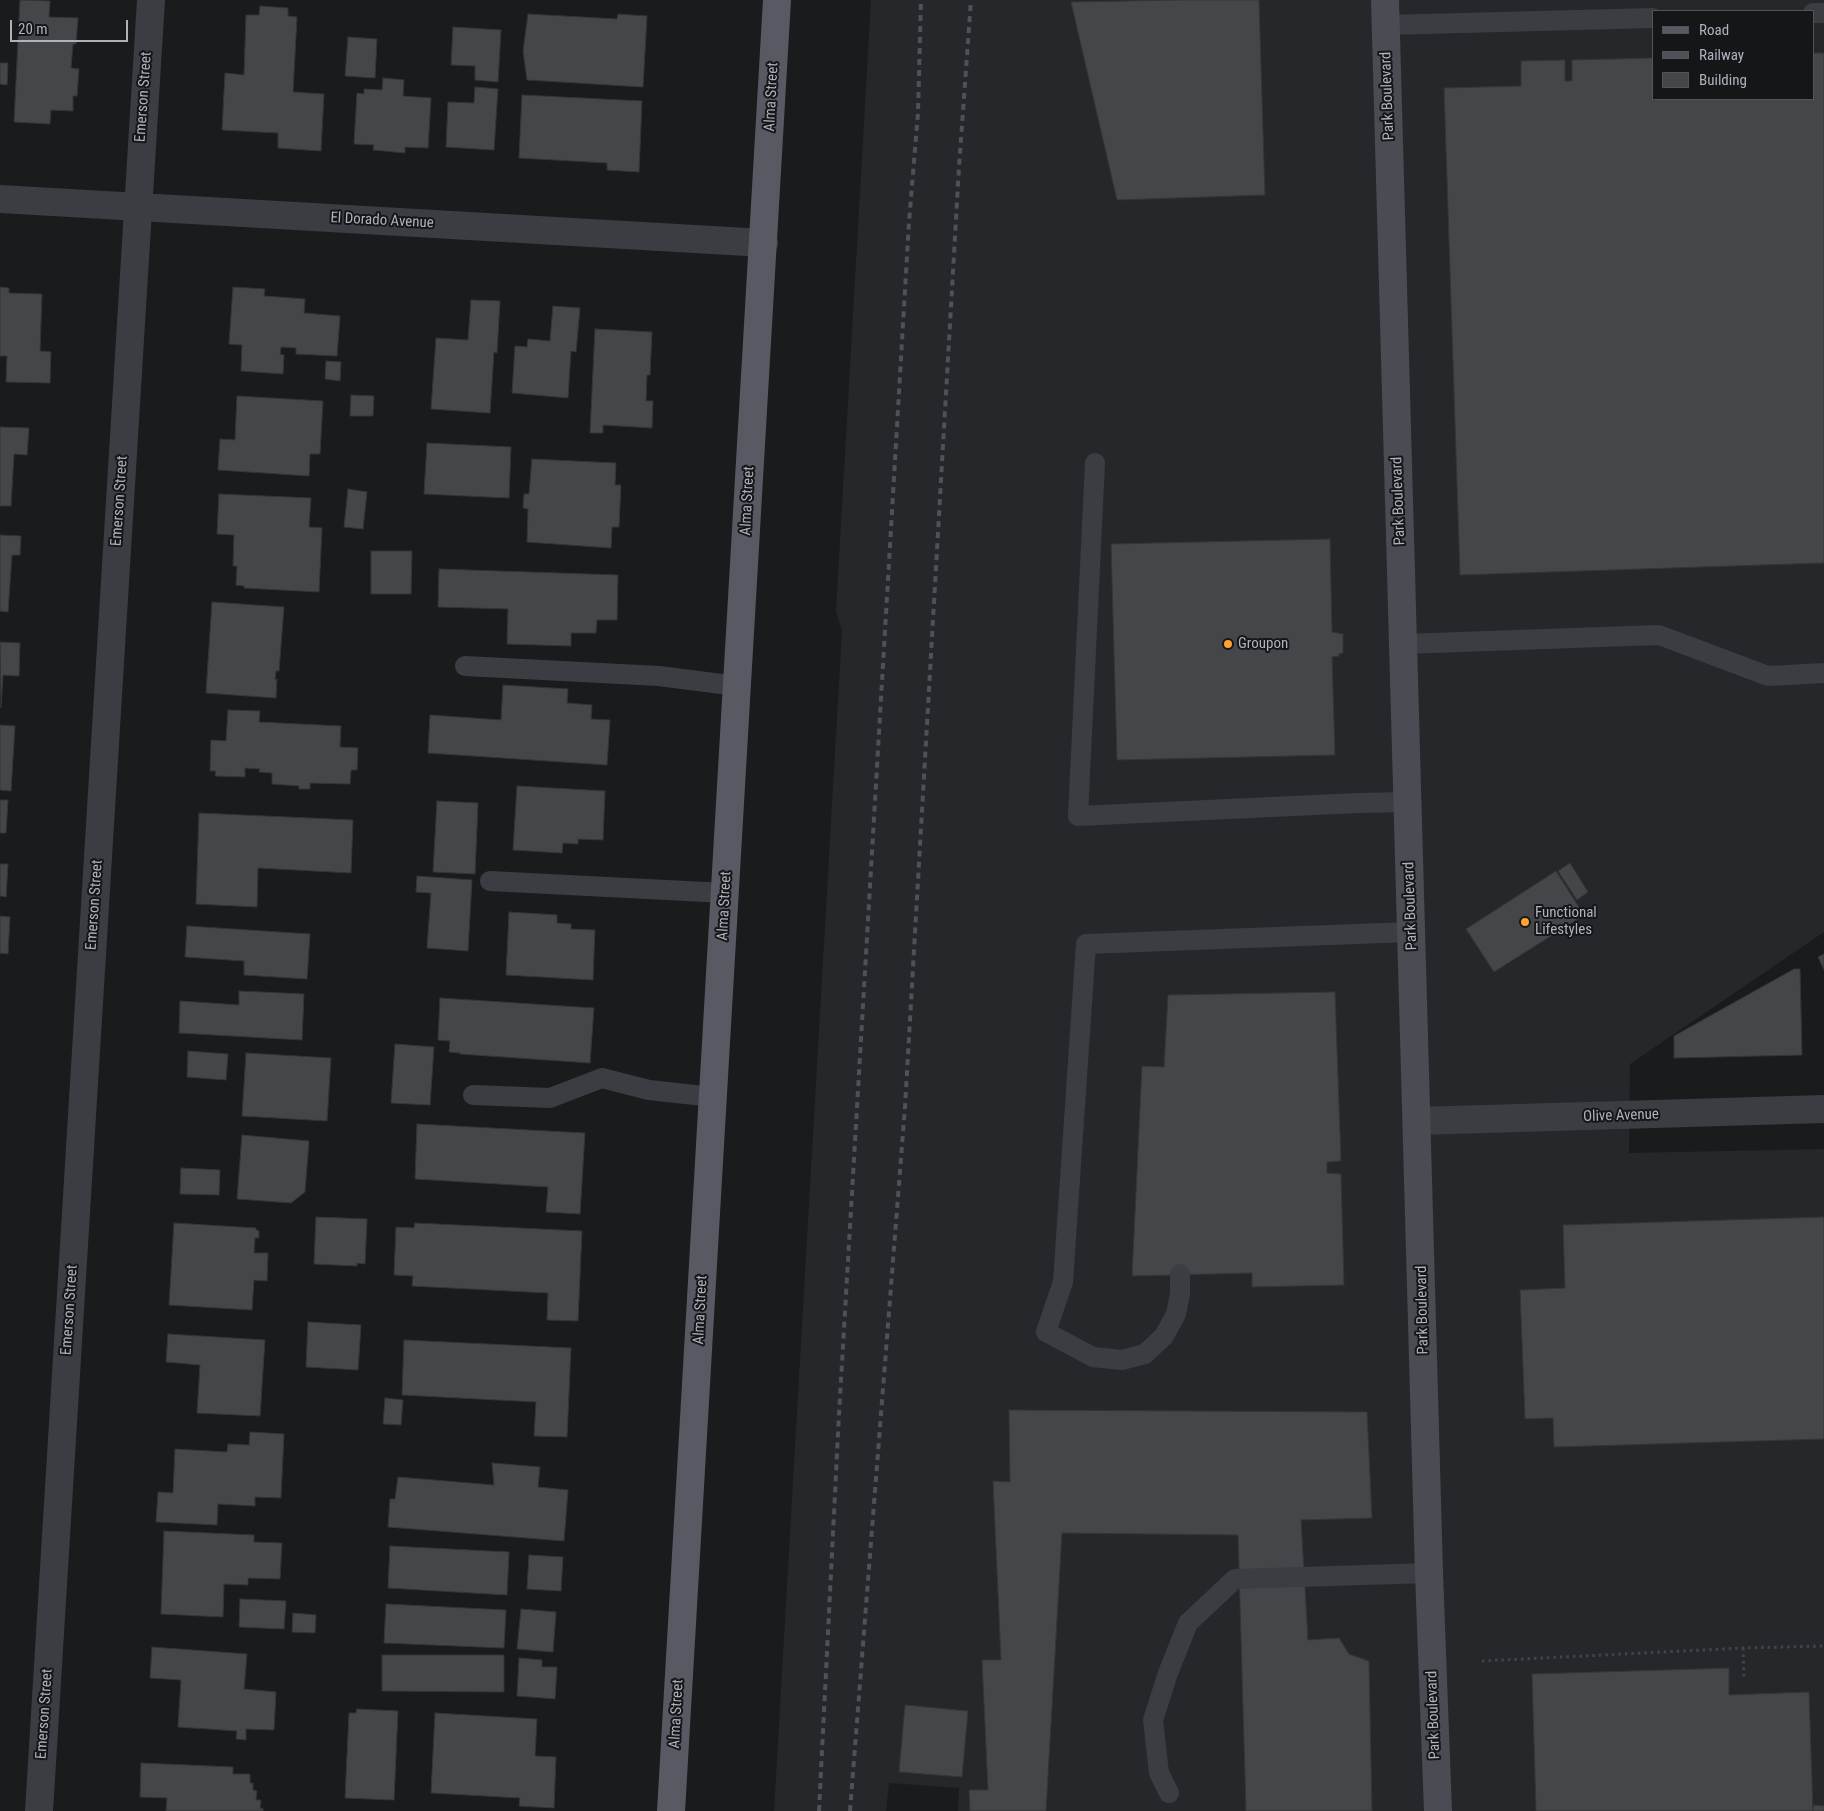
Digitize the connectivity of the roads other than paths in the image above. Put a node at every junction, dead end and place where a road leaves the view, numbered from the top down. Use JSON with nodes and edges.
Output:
{"nodes":[{"id":1,"x":151,"y":0,"type":"edge"},
{"id":2,"x":777,"y":0,"type":"edge"},
{"id":3,"x":1386,"y":13,"type":"edge"},
{"id":4,"x":1652,"y":18,"type":"edge"},
{"id":5,"x":0,"y":199,"type":"edge"},
{"id":6,"x":138,"y":208,"type":"junction"},
{"id":7,"x":764,"y":242,"type":"junction"},
{"id":8,"x":1095,"y":463,"type":"dead end"},
{"id":9,"x":1403,"y":644,"type":"junction"},
{"id":10,"x":465,"y":666,"type":"dead end"},
{"id":11,"x":1824,"y":673,"type":"edge"},
{"id":12,"x":737,"y":686,"type":"junction"},
{"id":13,"x":1408,"y":802,"type":"junction"},
{"id":14,"x":490,"y":882,"type":"dead end"},
{"id":15,"x":725,"y":893,"type":"junction"},
{"id":16,"x":1411,"y":932,"type":"junction"},
{"id":17,"x":473,"y":1095,"type":"dead end"},
{"id":18,"x":713,"y":1097,"type":"junction"},
{"id":19,"x":1824,"y":1109,"type":"edge"},
{"id":20,"x":1417,"y":1121,"type":"junction"},
{"id":21,"x":1180,"y":1274,"type":"dead end"},
{"id":22,"x":1430,"y":1573,"type":"junction"},
{"id":23,"x":1168,"y":1793,"type":"dead end"},
{"id":24,"x":39,"y":1811,"type":"edge"},
{"id":25,"x":672,"y":1811,"type":"edge"},
{"id":26,"x":1438,"y":1811,"type":"edge"}],
"edges":[{"from":1,"to":6,"type":"street","name":"Emerson Street"},
{"from":2,"to":7,"type":"main road","name":"Alma Street"},
{"from":3,"to":4,"type":"lane"},
{"from":3,"to":9,"type":"street","name":"Park Boulevard"},
{"from":5,"to":6,"type":"street","name":"El Dorado Avenue"},
{"from":6,"to":7,"type":"street","name":"El Dorado Avenue"},
{"from":6,"to":24,"type":"street","name":"Emerson Street"},
{"from":7,"to":12,"type":"main road","name":"Alma Street"},
{"from":8,"to":13,"type":"lane"},
{"from":9,"to":11,"type":"lane"},
{"from":9,"to":13,"type":"street","name":"Park Boulevard"},
{"from":10,"to":12,"type":"lane"},
{"from":12,"to":15,"type":"main road","name":"Alma Street"},
{"from":13,"to":16,"type":"street","name":"Park Boulevard"},
{"from":14,"to":15,"type":"lane"},
{"from":15,"to":18,"type":"main road","name":"Alma Street"},
{"from":16,"to":20,"type":"street","name":"Park Boulevard"},
{"from":16,"to":21,"type":"lane"},
{"from":17,"to":18,"type":"lane"},
{"from":18,"to":25,"type":"main road","name":"Alma Street"},
{"from":19,"to":20,"type":"street","name":"Olive Avenue"},
{"from":20,"to":22,"type":"street","name":"Park Boulevard"},
{"from":22,"to":23,"type":"lane"},
{"from":22,"to":26,"type":"street","name":"Park Boulevard"}]}
